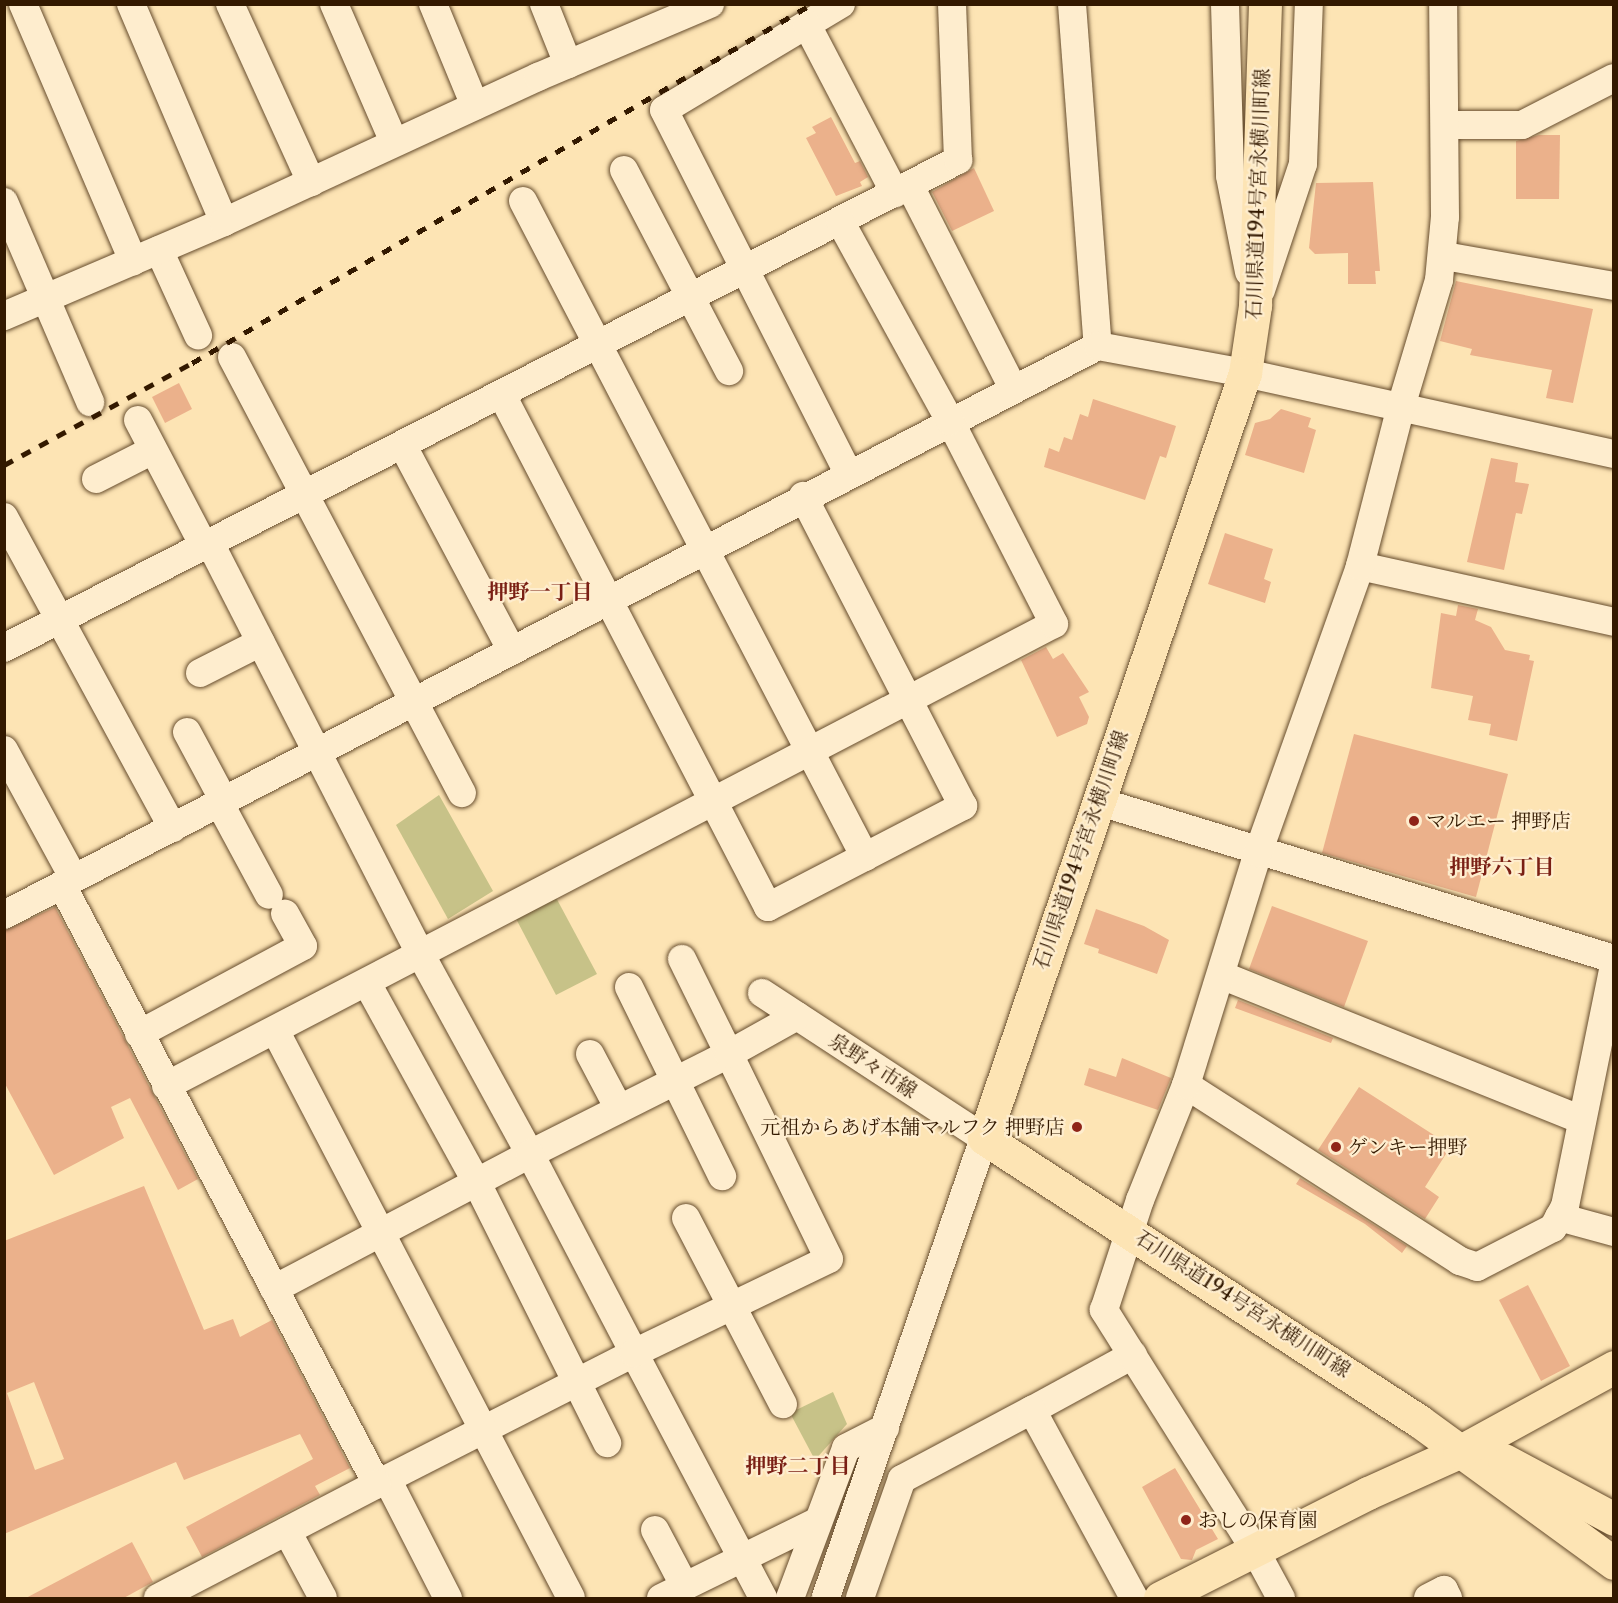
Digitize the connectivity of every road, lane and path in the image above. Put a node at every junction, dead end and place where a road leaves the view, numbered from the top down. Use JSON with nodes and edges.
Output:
{"nodes":[{"id":1,"x":131,"y":4,"type":"edge"},
{"id":2,"x":230,"y":4,"type":"edge"},
{"id":3,"x":334,"y":4,"type":"edge"},
{"id":4,"x":433,"y":4,"type":"edge"},
{"id":5,"x":544,"y":4,"type":"edge"},
{"id":6,"x":710,"y":4,"type":"edge"},
{"id":7,"x":841,"y":4,"type":"edge"},
{"id":8,"x":952,"y":4,"type":"edge"},
{"id":9,"x":1072,"y":4,"type":"edge"},
{"id":10,"x":1225,"y":4,"type":"edge"},
{"id":11,"x":1265,"y":4,"type":"edge"},
{"id":12,"x":1309,"y":4,"type":"edge"},
{"id":13,"x":1443,"y":4,"type":"edge"},
{"id":14,"x":24,"y":11,"type":"edge"},
{"id":15,"x":659,"y":15,"type":"edge"},
{"id":16,"x":807,"y":25,"type":"junction"},
{"id":17,"x":568,"y":63,"type":"junction"},
{"id":18,"x":1614,"y":79,"type":"edge"},
{"id":19,"x":475,"y":106,"type":"junction"},
{"id":20,"x":1445,"y":126,"type":"junction"},
{"id":21,"x":394,"y":142,"type":"junction"},
{"id":22,"x":624,"y":170,"type":"dead end"},
{"id":23,"x":311,"y":182,"type":"junction"},
{"id":24,"x":902,"y":190,"type":"junction"},
{"id":25,"x":523,"y":201,"type":"dead end"},
{"id":26,"x":4,"y":202,"type":"edge"},
{"id":27,"x":840,"y":220,"type":"junction"},
{"id":28,"x":224,"y":222,"type":"junction"},
{"id":29,"x":159,"y":250,"type":"junction"},
{"id":30,"x":1444,"y":256,"type":"junction"},
{"id":31,"x":133,"y":261,"type":"junction"},
{"id":32,"x":745,"y":270,"type":"junction"},
{"id":33,"x":1614,"y":286,"type":"edge"},
{"id":34,"x":47,"y":298,"type":"junction"},
{"id":35,"x":689,"y":299,"type":"junction"},
{"id":36,"x":1255,"y":306,"type":"junction"},
{"id":37,"x":4,"y":316,"type":"edge"},
{"id":38,"x":198,"y":335,"type":"dead end"},
{"id":39,"x":599,"y":345,"type":"junction"},
{"id":40,"x":1098,"y":346,"type":"junction"},
{"id":41,"x":232,"y":357,"type":"dead end"},
{"id":42,"x":729,"y":371,"type":"dead end"},
{"id":43,"x":1245,"y":374,"type":"junction"},
{"id":44,"x":1012,"y":388,"type":"junction"},
{"id":45,"x":502,"y":395,"type":"junction"},
{"id":46,"x":90,"y":402,"type":"dead end"},
{"id":47,"x":1400,"y":410,"type":"junction"},
{"id":48,"x":138,"y":420,"type":"dead end"},
{"id":49,"x":950,"y":421,"type":"junction"},
{"id":50,"x":404,"y":446,"type":"junction"},
{"id":51,"x":153,"y":450,"type":"junction"},
{"id":52,"x":1614,"y":454,"type":"edge"},
{"id":53,"x":848,"y":473,"type":"junction"},
{"id":54,"x":96,"y":479,"type":"dead end"},
{"id":55,"x":306,"y":495,"type":"junction"},
{"id":56,"x":803,"y":496,"type":"junction"},
{"id":57,"x":4,"y":517,"type":"edge"},
{"id":58,"x":207,"y":544,"type":"junction"},
{"id":59,"x":703,"y":549,"type":"junction"},
{"id":60,"x":1360,"y":566,"type":"junction"},
{"id":61,"x":609,"y":598,"type":"junction"},
{"id":62,"x":60,"y":620,"type":"junction"},
{"id":63,"x":1614,"y":622,"type":"edge"},
{"id":64,"x":261,"y":642,"type":"junction"},
{"id":65,"x":4,"y":648,"type":"edge"},
{"id":66,"x":512,"y":651,"type":"junction"},
{"id":67,"x":200,"y":673,"type":"dead end"},
{"id":68,"x":909,"y":699,"type":"junction"},
{"id":69,"x":415,"y":702,"type":"junction"},
{"id":70,"x":187,"y":732,"type":"dead end"},
{"id":71,"x":4,"y":750,"type":"edge"},
{"id":72,"x":810,"y":750,"type":"junction"},
{"id":73,"x":318,"y":753,"type":"junction"},
{"id":74,"x":462,"y":793,"type":"dead end"},
{"id":75,"x":711,"y":801,"type":"junction"},
{"id":76,"x":1098,"y":801,"type":"junction"},
{"id":77,"x":222,"y":803,"type":"junction"},
{"id":78,"x":173,"y":828,"type":"junction"},
{"id":79,"x":1258,"y":853,"type":"junction"},
{"id":80,"x":865,"y":857,"type":"junction"},
{"id":81,"x":68,"y":882,"type":"junction"},
{"id":82,"x":4,"y":915,"type":"edge"},
{"id":83,"x":421,"y":955,"type":"junction"},
{"id":84,"x":682,"y":958,"type":"dead end"},
{"id":85,"x":1614,"y":959,"type":"edge"},
{"id":86,"x":1614,"y":964,"type":"edge"},
{"id":87,"x":1221,"y":975,"type":"junction"},
{"id":88,"x":367,"y":983,"type":"junction"},
{"id":89,"x":629,"y":987,"type":"dead end"},
{"id":90,"x":762,"y":993,"type":"dead end"},
{"id":91,"x":797,"y":1016,"type":"junction"},
{"id":92,"x":275,"y":1030,"type":"junction"},
{"id":93,"x":139,"y":1034,"type":"junction"},
{"id":94,"x":590,"y":1054,"type":"dead end"},
{"id":95,"x":729,"y":1054,"type":"junction"},
{"id":96,"x":674,"y":1082,"type":"junction"},
{"id":97,"x":1186,"y":1085,"type":"junction"},
{"id":98,"x":166,"y":1086,"type":"junction"},
{"id":99,"x":619,"y":1109,"type":"junction"},
{"id":100,"x":1582,"y":1120,"type":"junction"},
{"id":101,"x":984,"y":1138,"type":"junction"},
{"id":102,"x":530,"y":1154,"type":"junction"},
{"id":103,"x":722,"y":1176,"type":"dead end"},
{"id":104,"x":477,"y":1183,"type":"junction"},
{"id":105,"x":1559,"y":1217,"type":"junction"},
{"id":106,"x":686,"y":1218,"type":"dead end"},
{"id":107,"x":1132,"y":1231,"type":"junction"},
{"id":108,"x":1614,"y":1232,"type":"edge"},
{"id":109,"x":382,"y":1233,"type":"junction"},
{"id":110,"x":274,"y":1289,"type":"junction"},
{"id":111,"x":731,"y":1306,"type":"junction"},
{"id":112,"x":634,"y":1353,"type":"junction"},
{"id":113,"x":1133,"y":1355,"type":"junction"},
{"id":114,"x":1614,"y":1367,"type":"edge"},
{"id":115,"x":577,"y":1382,"type":"junction"},
{"id":116,"x":783,"y":1404,"type":"dead end"},
{"id":117,"x":1032,"y":1410,"type":"junction"},
{"id":118,"x":885,"y":1428,"type":"junction"},
{"id":119,"x":484,"y":1429,"type":"junction"},
{"id":120,"x":607,"y":1443,"type":"dead end"},
{"id":121,"x":1459,"y":1452,"type":"junction"},
{"id":122,"x":873,"y":1461,"type":"junction"},
{"id":123,"x":902,"y":1479,"type":"junction"},
{"id":124,"x":382,"y":1482,"type":"junction"},
{"id":125,"x":1614,"y":1519,"type":"edge"},
{"id":126,"x":818,"y":1521,"type":"junction"},
{"id":127,"x":287,"y":1530,"type":"junction"},
{"id":128,"x":655,"y":1530,"type":"dead end"},
{"id":129,"x":1255,"y":1550,"type":"junction"},
{"id":130,"x":742,"y":1559,"type":"junction"},
{"id":131,"x":1614,"y":1563,"type":"edge"},
{"id":132,"x":673,"y":1593,"type":"edge"},
{"id":133,"x":158,"y":1599,"type":"edge"},
{"id":134,"x":323,"y":1599,"type":"edge"},
{"id":135,"x":448,"y":1599,"type":"edge"},
{"id":136,"x":571,"y":1599,"type":"edge"},
{"id":137,"x":763,"y":1599,"type":"edge"},
{"id":138,"x":790,"y":1599,"type":"edge"},
{"id":139,"x":826,"y":1599,"type":"edge"},
{"id":140,"x":860,"y":1599,"type":"edge"},
{"id":141,"x":1134,"y":1599,"type":"edge"},
{"id":142,"x":1160,"y":1599,"type":"edge"},
{"id":143,"x":1281,"y":1599,"type":"edge"},
{"id":144,"x":1428,"y":1599,"type":"edge"},
{"id":145,"x":1448,"y":1599,"type":"edge"}],
"edges":[{"from":1,"to":28,"type":"street"},
{"from":2,"to":23,"type":"street"},
{"from":3,"to":21,"type":"street"},
{"from":4,"to":19,"type":"street"},
{"from":5,"to":17,"type":"street"},
{"from":6,"to":15,"type":"street"},
{"from":7,"to":16,"type":"street"},
{"from":8,"to":24,"type":"street"},
{"from":9,"to":40,"type":"street"},
{"from":10,"to":36,"type":"street"},
{"from":11,"to":36,"type":"main road","name":"石川県道194号宮永横川町線"},
{"from":12,"to":36,"type":"street"},
{"from":13,"to":20,"type":"street"},
{"from":14,"to":31,"type":"street"},
{"from":15,"to":17,"type":"street"},
{"from":16,"to":24,"type":"street"},
{"from":16,"to":32,"type":"street"},
{"from":17,"to":19,"type":"street"},
{"from":18,"to":20,"type":"street"},
{"from":19,"to":21,"type":"street"},
{"from":20,"to":30,"type":"street"},
{"from":21,"to":23,"type":"street"},
{"from":22,"to":35,"type":"street"},
{"from":23,"to":28,"type":"street"},
{"from":24,"to":27,"type":"street"},
{"from":24,"to":44,"type":"street"},
{"from":25,"to":39,"type":"street"},
{"from":26,"to":34,"type":"street"},
{"from":27,"to":32,"type":"street"},
{"from":27,"to":49,"type":"street"},
{"from":28,"to":29,"type":"street"},
{"from":29,"to":31,"type":"street"},
{"from":29,"to":38,"type":"street"},
{"from":30,"to":33,"type":"street"},
{"from":30,"to":47,"type":"street"},
{"from":31,"to":34,"type":"street"},
{"from":32,"to":35,"type":"street"},
{"from":32,"to":53,"type":"street"},
{"from":34,"to":37,"type":"street"},
{"from":34,"to":46,"type":"street"},
{"from":35,"to":39,"type":"street"},
{"from":35,"to":42,"type":"street"},
{"from":36,"to":43,"type":"main road","name":"石川県道194号宮永横川町線"},
{"from":39,"to":45,"type":"street"},
{"from":39,"to":59,"type":"street"},
{"from":40,"to":43,"type":"street"},
{"from":40,"to":44,"type":"street"},
{"from":41,"to":55,"type":"street"},
{"from":43,"to":47,"type":"street"},
{"from":43,"to":76,"type":"main road","name":"石川県道194号宮永横川町線"},
{"from":44,"to":49,"type":"street"},
{"from":45,"to":50,"type":"street"},
{"from":45,"to":61,"type":"street"},
{"from":47,"to":52,"type":"street"},
{"from":47,"to":60,"type":"street"},
{"from":48,"to":51,"type":"street"},
{"from":49,"to":53,"type":"street"},
{"from":49,"to":68,"type":"street"},
{"from":50,"to":55,"type":"street"},
{"from":50,"to":66,"type":"street"},
{"from":51,"to":54,"type":"street"},
{"from":51,"to":58,"type":"street"},
{"from":53,"to":56,"type":"street"},
{"from":55,"to":58,"type":"street"},
{"from":55,"to":69,"type":"street"},
{"from":56,"to":59,"type":"street"},
{"from":56,"to":68,"type":"street"},
{"from":57,"to":62,"type":"street"},
{"from":58,"to":62,"type":"street"},
{"from":58,"to":64,"type":"street"},
{"from":59,"to":61,"type":"street"},
{"from":59,"to":72,"type":"street"},
{"from":60,"to":63,"type":"street"},
{"from":60,"to":79,"type":"street"},
{"from":61,"to":66,"type":"street"},
{"from":61,"to":75,"type":"street"},
{"from":62,"to":65,"type":"street"},
{"from":62,"to":78,"type":"street"},
{"from":64,"to":67,"type":"street"},
{"from":64,"to":73,"type":"street"},
{"from":66,"to":69,"type":"street"},
{"from":68,"to":72,"type":"street"},
{"from":68,"to":80,"type":"street"},
{"from":69,"to":73,"type":"street"},
{"from":69,"to":74,"type":"street"},
{"from":70,"to":77,"type":"street"},
{"from":71,"to":81,"type":"street"},
{"from":72,"to":75,"type":"street"},
{"from":72,"to":80,"type":"street"},
{"from":73,"to":77,"type":"street"},
{"from":73,"to":83,"type":"street"},
{"from":75,"to":80,"type":"street"},
{"from":75,"to":83,"type":"street"},
{"from":76,"to":79,"type":"street"},
{"from":76,"to":101,"type":"main road","name":"石川県道194号宮永横川町線"},
{"from":77,"to":78,"type":"street"},
{"from":77,"to":93,"type":"street"},
{"from":78,"to":81,"type":"street"},
{"from":79,"to":85,"type":"street"},
{"from":79,"to":87,"type":"street"},
{"from":81,"to":82,"type":"street"},
{"from":81,"to":93,"type":"street"},
{"from":83,"to":88,"type":"street"},
{"from":83,"to":102,"type":"street"},
{"from":84,"to":95,"type":"street"},
{"from":86,"to":100,"type":"street"},
{"from":87,"to":97,"type":"street"},
{"from":87,"to":100,"type":"street"},
{"from":88,"to":92,"type":"street"},
{"from":88,"to":104,"type":"street"},
{"from":89,"to":96,"type":"street"},
{"from":90,"to":91,"type":"street","name":"泉野々市線"},
{"from":91,"to":95,"type":"street"},
{"from":91,"to":101,"type":"street","name":"泉野々市線"},
{"from":92,"to":98,"type":"street"},
{"from":92,"to":109,"type":"street"},
{"from":93,"to":98,"type":"street"},
{"from":94,"to":99,"type":"street"},
{"from":95,"to":96,"type":"street"},
{"from":95,"to":111,"type":"street"},
{"from":96,"to":99,"type":"street"},
{"from":96,"to":103,"type":"street"},
{"from":97,"to":105,"type":"street"},
{"from":97,"to":107,"type":"street"},
{"from":98,"to":110,"type":"street"},
{"from":99,"to":102,"type":"street"},
{"from":100,"to":105,"type":"street"},
{"from":101,"to":107,"type":"main road","name":"石川県道194号宮永横川町線"},
{"from":101,"to":118,"type":"street"},
{"from":102,"to":104,"type":"street"},
{"from":102,"to":112,"type":"street"},
{"from":104,"to":109,"type":"street"},
{"from":104,"to":115,"type":"street"},
{"from":105,"to":108,"type":"street"},
{"from":106,"to":111,"type":"street"},
{"from":107,"to":113,"type":"street"},
{"from":107,"to":121,"type":"main road","name":"石川県道194号宮永横川町線"},
{"from":109,"to":110,"type":"street"},
{"from":109,"to":119,"type":"street"},
{"from":110,"to":124,"type":"street"},
{"from":111,"to":112,"type":"street"},
{"from":111,"to":116,"type":"street"},
{"from":112,"to":115,"type":"street"},
{"from":112,"to":130,"type":"street"},
{"from":113,"to":117,"type":"street"},
{"from":113,"to":129,"type":"street"},
{"from":114,"to":121,"type":"main road"},
{"from":115,"to":119,"type":"street"},
{"from":115,"to":120,"type":"street"},
{"from":117,"to":123,"type":"street"},
{"from":117,"to":141,"type":"street"},
{"from":118,"to":122,"type":"street"},
{"from":118,"to":126,"type":"street"},
{"from":119,"to":124,"type":"street"},
{"from":119,"to":136,"type":"street"},
{"from":121,"to":125,"type":"main road"},
{"from":121,"to":129,"type":"main road"},
{"from":121,"to":131,"type":"main road","name":"石川県道194号宮永横川町線"},
{"from":122,"to":123,"type":"street"},
{"from":122,"to":139,"type":"street"},
{"from":123,"to":140,"type":"street"},
{"from":124,"to":127,"type":"street"},
{"from":124,"to":135,"type":"street"},
{"from":126,"to":130,"type":"street"},
{"from":126,"to":138,"type":"street"},
{"from":127,"to":133,"type":"street"},
{"from":127,"to":134,"type":"street"},
{"from":128,"to":132,"type":"street"},
{"from":129,"to":142,"type":"main road"},
{"from":129,"to":143,"type":"street"},
{"from":130,"to":132,"type":"street"},
{"from":130,"to":137,"type":"street"},
{"from":144,"to":145,"type":"street"}]}
